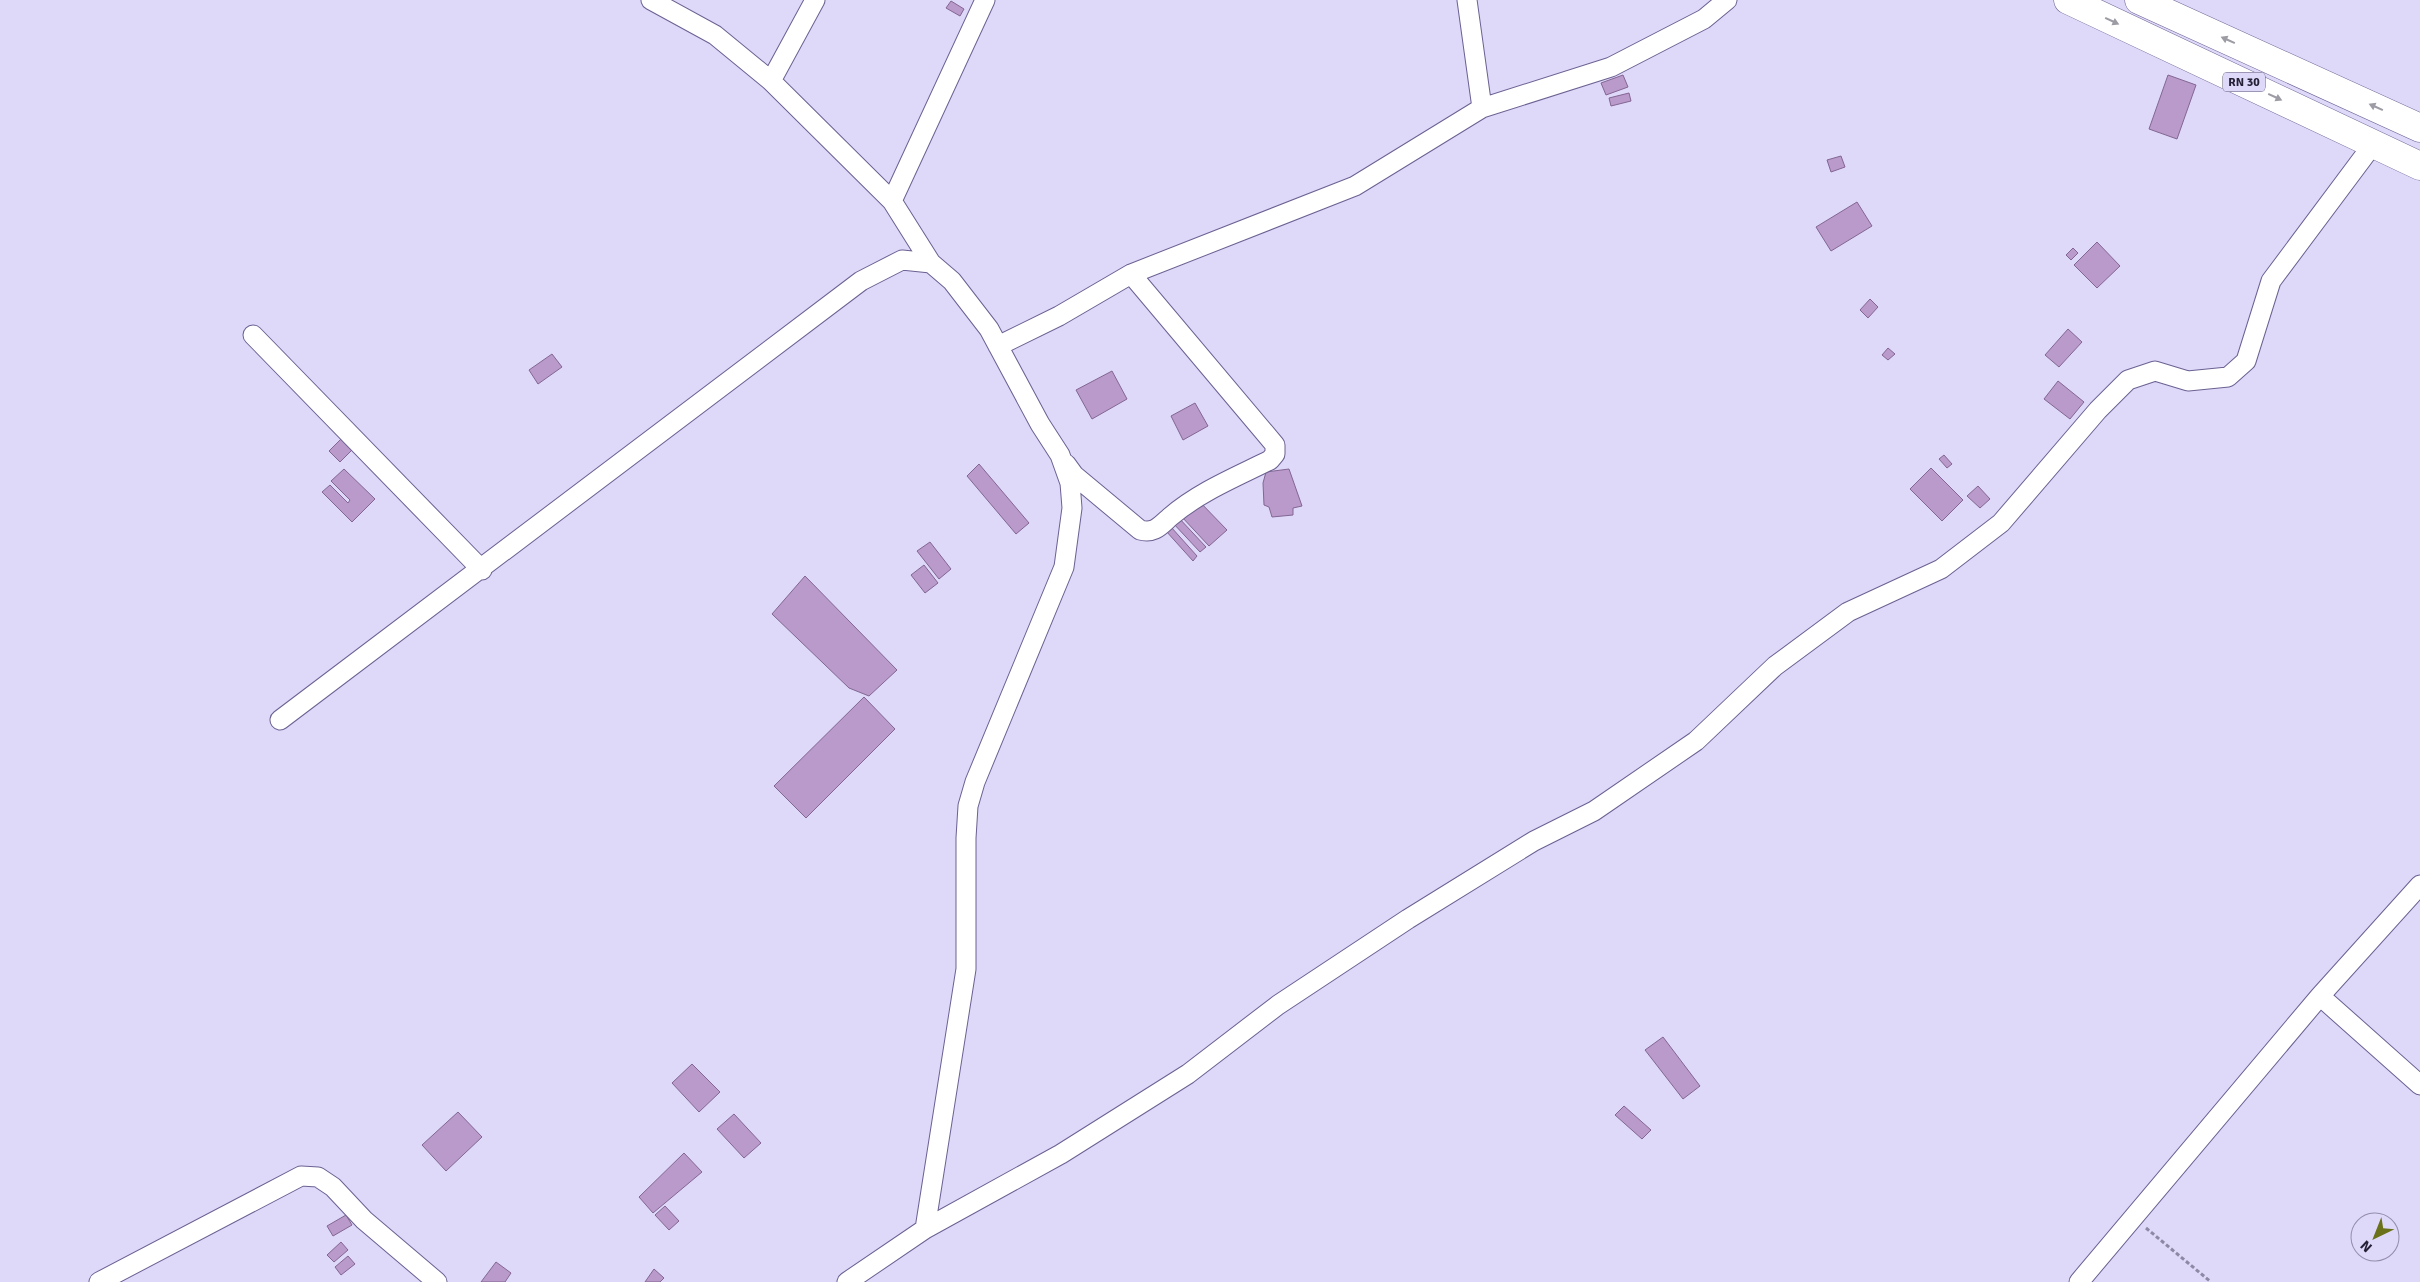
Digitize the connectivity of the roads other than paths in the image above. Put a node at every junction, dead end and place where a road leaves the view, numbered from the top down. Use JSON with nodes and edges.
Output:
{"nodes":[{"id":1,"x":651,"y":0,"type":"edge"},
{"id":2,"x":815,"y":0,"type":"edge"},
{"id":3,"x":985,"y":0,"type":"edge"},
{"id":4,"x":1467,"y":0,"type":"edge"},
{"id":5,"x":1727,"y":0,"type":"edge"},
{"id":6,"x":2068,"y":0,"type":"edge"},
{"id":7,"x":2139,"y":0,"type":"edge"},
{"id":8,"x":771,"y":81,"type":"junction"},
{"id":9,"x":1482,"y":108,"type":"junction"},
{"id":10,"x":2420,"y":128,"type":"edge"},
{"id":11,"x":2374,"y":143,"type":"junction"},
{"id":12,"x":2420,"y":166,"type":"edge"},
{"id":13,"x":892,"y":201,"type":"junction"},
{"id":14,"x":931,"y":262,"type":"junction"},
{"id":15,"x":1131,"y":274,"type":"junction"},
{"id":16,"x":252,"y":335,"type":"dead end"},
{"id":17,"x":998,"y":346,"type":"junction"},
{"id":18,"x":1060,"y":455,"type":"junction"},
{"id":19,"x":482,"y":570,"type":"junction"},
{"id":20,"x":280,"y":720,"type":"dead end"},
{"id":21,"x":2420,"y":885,"type":"edge"},
{"id":22,"x":2320,"y":996,"type":"junction"},
{"id":23,"x":2420,"y":1085,"type":"edge"},
{"id":24,"x":925,"y":1229,"type":"junction"},
{"id":25,"x":99,"y":1282,"type":"edge"},
{"id":26,"x":437,"y":1282,"type":"edge"},
{"id":27,"x":847,"y":1282,"type":"edge"},
{"id":28,"x":2079,"y":1282,"type":"edge"}],
"edges":[{"from":1,"to":8,"type":"street"},
{"from":2,"to":8,"type":"street"},
{"from":3,"to":13,"type":"street"},
{"from":4,"to":9,"type":"street"},
{"from":5,"to":9,"type":"street"},
{"from":6,"to":11,"type":"main road","name":"RN 30","number":"RN 30","one_way":true},
{"from":10,"to":7,"type":"main road","number":"RN 30","one_way":true},
{"from":8,"to":13,"type":"street"},
{"from":9,"to":15,"type":"street"},
{"from":11,"to":12,"type":"main road","name":"RN 30","number":"RN 30"},
{"from":11,"to":24,"type":"street"},
{"from":13,"to":14,"type":"street"},
{"from":14,"to":17,"type":"street"},
{"from":14,"to":19,"type":"street"},
{"from":15,"to":17,"type":"street"},
{"from":15,"to":18,"type":"street"},
{"from":16,"to":19,"type":"street"},
{"from":17,"to":18,"type":"street"},
{"from":18,"to":24,"type":"street"},
{"from":19,"to":20,"type":"street"},
{"from":21,"to":22,"type":"street"},
{"from":22,"to":23,"type":"street"},
{"from":22,"to":28,"type":"street"},
{"from":24,"to":27,"type":"street"},
{"from":25,"to":26,"type":"street"}]}
